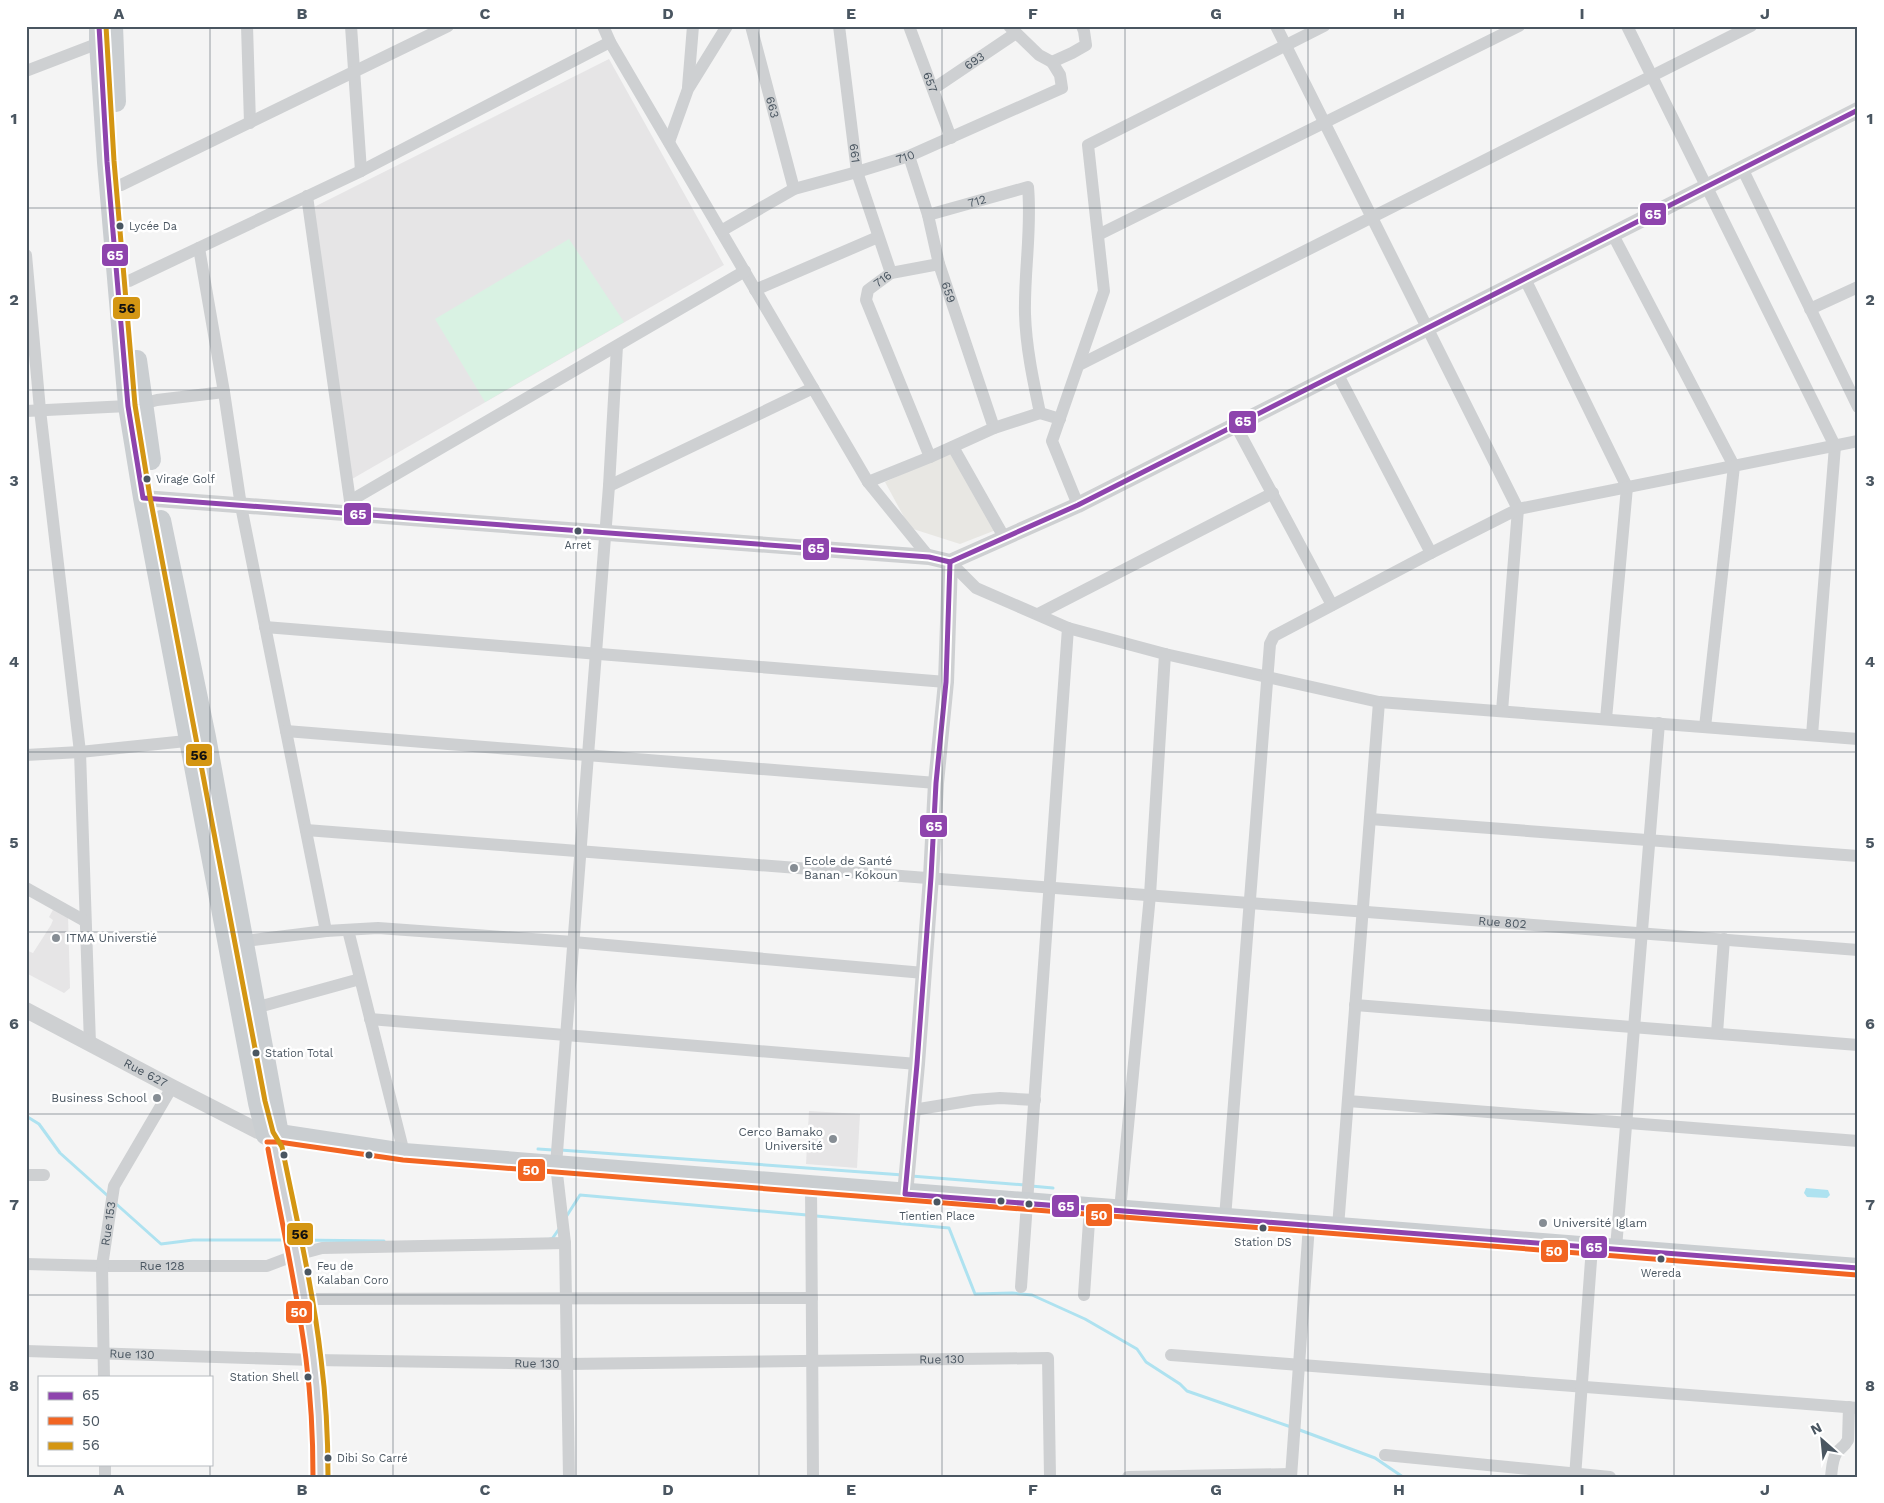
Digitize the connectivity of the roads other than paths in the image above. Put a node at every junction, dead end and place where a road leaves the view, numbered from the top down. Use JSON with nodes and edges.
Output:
{"nodes":[{"id":1,"x":247,"y":26,"type":"edge"},
{"id":2,"x":351,"y":26,"type":"edge"},
{"id":3,"x":448,"y":26,"type":"edge"},
{"id":4,"x":603,"y":26,"type":"edge"},
{"id":5,"x":693,"y":26,"type":"edge"},
{"id":6,"x":727,"y":26,"type":"edge"},
{"id":7,"x":751,"y":26,"type":"edge"},
{"id":8,"x":839,"y":26,"type":"edge"},
{"id":9,"x":908,"y":26,"type":"edge"},
{"id":10,"x":1276,"y":26,"type":"edge"},
{"id":11,"x":1324,"y":26,"type":"edge"},
{"id":12,"x":1519,"y":26,"type":"edge"},
{"id":13,"x":1627,"y":26,"type":"edge"},
{"id":14,"x":1751,"y":26,"type":"edge"},
{"id":15,"x":1087,"y":28,"type":"edge"},
{"id":16,"x":1013,"y":30,"type":"edge"},
{"id":17,"x":106,"y":34,"type":"edge"},
{"id":18,"x":610,"y":42,"type":"junction"},
{"id":19,"x":1286,"y":45,"type":"junction"},
{"id":20,"x":1052,"y":62,"type":"junction"},
{"id":21,"x":26,"y":71,"type":"edge"},
{"id":22,"x":353,"y":72,"type":"junction"},
{"id":23,"x":1652,"y":76,"type":"junction"},
{"id":24,"x":933,"y":89,"type":"junction"},
{"id":25,"x":688,"y":90,"type":"junction"},
{"id":26,"x":1858,"y":110,"type":"edge"},
{"id":27,"x":250,"y":123,"type":"junction"},
{"id":28,"x":1325,"y":123,"type":"junction"},
{"id":29,"x":951,"y":138,"type":"junction"},
{"id":30,"x":669,"y":142,"type":"junction"},
{"id":31,"x":909,"y":156,"type":"junction"},
{"id":32,"x":1742,"y":168,"type":"junction"},
{"id":33,"x":361,"y":171,"type":"junction"},
{"id":34,"x":857,"y":172,"type":"junction"},
{"id":35,"x":121,"y":186,"type":"junction"},
{"id":36,"x":1706,"y":186,"type":"junction"},
{"id":37,"x":794,"y":188,"type":"junction"},
{"id":38,"x":307,"y":196,"type":"junction"},
{"id":39,"x":928,"y":215,"type":"junction"},
{"id":40,"x":1372,"y":217,"type":"junction"},
{"id":41,"x":721,"y":231,"type":"junction"},
{"id":42,"x":1098,"y":235,"type":"junction"},
{"id":43,"x":1613,"y":235,"type":"junction"},
{"id":44,"x":878,"y":237,"type":"junction"},
{"id":45,"x":199,"y":248,"type":"junction"},
{"id":46,"x":26,"y":255,"type":"edge"},
{"id":47,"x":938,"y":264,"type":"junction"},
{"id":48,"x":745,"y":271,"type":"junction"},
{"id":49,"x":891,"y":273,"type":"junction"},
{"id":50,"x":1525,"y":279,"type":"junction"},
{"id":51,"x":123,"y":283,"type":"junction"},
{"id":52,"x":1858,"y":287,"type":"edge"},
{"id":53,"x":755,"y":290,"type":"junction"},
{"id":54,"x":1810,"y":310,"type":"junction"},
{"id":55,"x":1427,"y":327,"type":"junction"},
{"id":56,"x":617,"y":346,"type":"junction"},
{"id":57,"x":1079,"y":365,"type":"junction"},
{"id":58,"x":1338,"y":373,"type":"junction"},
{"id":59,"x":813,"y":388,"type":"junction"},
{"id":60,"x":224,"y":392,"type":"junction"},
{"id":61,"x":135,"y":405,"type":"junction"},
{"id":62,"x":1858,"y":407,"type":"edge"},
{"id":63,"x":40,"y":410,"type":"junction"},
{"id":64,"x":26,"y":411,"type":"edge"},
{"id":65,"x":1040,"y":413,"type":"junction"},
{"id":66,"x":1060,"y":419,"type":"junction"},
{"id":67,"x":1236,"y":426,"type":"junction"},
{"id":68,"x":994,"y":428,"type":"junction"},
{"id":69,"x":1858,"y":442,"type":"edge"},
{"id":70,"x":1835,"y":446,"type":"junction"},
{"id":71,"x":953,"y":447,"type":"junction"},
{"id":72,"x":930,"y":457,"type":"junction"},
{"id":73,"x":1734,"y":466,"type":"junction"},
{"id":74,"x":868,"y":482,"type":"junction"},
{"id":75,"x":608,"y":486,"type":"junction"},
{"id":76,"x":1627,"y":487,"type":"junction"},
{"id":77,"x":1273,"y":493,"type":"junction"},
{"id":78,"x":150,"y":499,"type":"junction"},
{"id":79,"x":1078,"y":504,"type":"junction"},
{"id":80,"x":241,"y":506,"type":"junction"},
{"id":81,"x":351,"y":508,"type":"junction"},
{"id":82,"x":1518,"y":509,"type":"junction"},
{"id":83,"x":605,"y":533,"type":"junction"},
{"id":84,"x":1004,"y":537,"type":"junction"},
{"id":85,"x":1430,"y":553,"type":"junction"},
{"id":86,"x":928,"y":557,"type":"junction"},
{"id":87,"x":950,"y":562,"type":"junction"},
{"id":88,"x":1332,"y":605,"type":"junction"},
{"id":89,"x":1038,"y":614,"type":"junction"},
{"id":90,"x":265,"y":627,"type":"junction"},
{"id":91,"x":1068,"y":628,"type":"junction"},
{"id":92,"x":596,"y":654,"type":"junction"},
{"id":93,"x":1166,"y":654,"type":"junction"},
{"id":94,"x":1267,"y":677,"type":"junction"},
{"id":95,"x":946,"y":682,"type":"junction"},
{"id":96,"x":1379,"y":702,"type":"junction"},
{"id":97,"x":1502,"y":711,"type":"junction"},
{"id":98,"x":1606,"y":719,"type":"junction"},
{"id":99,"x":1659,"y":724,"type":"junction"},
{"id":100,"x":1705,"y":727,"type":"junction"},
{"id":101,"x":286,"y":731,"type":"junction"},
{"id":102,"x":1812,"y":735,"type":"junction"},
{"id":103,"x":1858,"y":739,"type":"edge"},
{"id":104,"x":197,"y":740,"type":"junction"},
{"id":105,"x":80,"y":752,"type":"junction"},
{"id":106,"x":26,"y":755,"type":"edge"},
{"id":107,"x":588,"y":755,"type":"junction"},
{"id":108,"x":936,"y":784,"type":"junction"},
{"id":109,"x":1370,"y":819,"type":"junction"},
{"id":110,"x":306,"y":830,"type":"junction"},
{"id":111,"x":1650,"y":840,"type":"junction"},
{"id":112,"x":580,"y":850,"type":"junction"},
{"id":113,"x":1858,"y":856,"type":"edge"},
{"id":114,"x":931,"y":878,"type":"junction"},
{"id":115,"x":1050,"y":887,"type":"junction"},
{"id":116,"x":26,"y":888,"type":"edge"},
{"id":117,"x":1150,"y":895,"type":"junction"},
{"id":118,"x":1250,"y":902,"type":"junction"},
{"id":119,"x":1363,"y":911,"type":"junction"},
{"id":120,"x":85,"y":921,"type":"junction"},
{"id":121,"x":348,"y":930,"type":"junction"},
{"id":122,"x":326,"y":931,"type":"junction"},
{"id":123,"x":1642,"y":933,"type":"junction"},
{"id":124,"x":1724,"y":940,"type":"junction"},
{"id":125,"x":235,"y":942,"type":"junction"},
{"id":126,"x":573,"y":942,"type":"junction"},
{"id":127,"x":1858,"y":950,"type":"edge"},
{"id":128,"x":924,"y":973,"type":"junction"},
{"id":129,"x":360,"y":979,"type":"junction"},
{"id":130,"x":1356,"y":1005,"type":"junction"},
{"id":131,"x":255,"y":1008,"type":"junction"},
{"id":132,"x":26,"y":1010,"type":"edge"},
{"id":133,"x":370,"y":1019,"type":"junction"},
{"id":134,"x":1634,"y":1027,"type":"junction"},
{"id":135,"x":1717,"y":1034,"type":"junction"},
{"id":136,"x":566,"y":1035,"type":"junction"},
{"id":137,"x":90,"y":1044,"type":"junction"},
{"id":138,"x":1858,"y":1044,"type":"edge"},
{"id":139,"x":917,"y":1064,"type":"junction"},
{"id":140,"x":172,"y":1087,"type":"junction"},
{"id":141,"x":1035,"y":1100,"type":"junction"},
{"id":142,"x":1348,"y":1101,"type":"junction"},
{"id":143,"x":913,"y":1110,"type":"junction"},
{"id":144,"x":1626,"y":1123,"type":"junction"},
{"id":145,"x":273,"y":1139,"type":"junction"},
{"id":146,"x":1858,"y":1141,"type":"edge"},
{"id":147,"x":404,"y":1153,"type":"junction"},
{"id":148,"x":556,"y":1165,"type":"junction"},
{"id":149,"x":26,"y":1175,"type":"edge"},
{"id":150,"x":44,"y":1175,"type":"dead end"},
{"id":151,"x":811,"y":1185,"type":"junction"},
{"id":152,"x":905,"y":1194,"type":"junction"},
{"id":153,"x":1028,"y":1202,"type":"junction"},
{"id":154,"x":1090,"y":1207,"type":"junction"},
{"id":155,"x":1120,"y":1210,"type":"junction"},
{"id":156,"x":1225,"y":1218,"type":"junction"},
{"id":157,"x":1309,"y":1225,"type":"junction"},
{"id":158,"x":1338,"y":1227,"type":"junction"},
{"id":159,"x":565,"y":1242,"type":"junction"},
{"id":160,"x":1592,"y":1247,"type":"junction"},
{"id":161,"x":294,"y":1248,"type":"junction"},
{"id":162,"x":1616,"y":1248,"type":"junction"},
{"id":163,"x":26,"y":1264,"type":"edge"},
{"id":164,"x":102,"y":1266,"type":"junction"},
{"id":165,"x":1858,"y":1268,"type":"edge"},
{"id":166,"x":1022,"y":1287,"type":"dead end"},
{"id":167,"x":1084,"y":1295,"type":"dead end"},
{"id":168,"x":812,"y":1298,"type":"junction"},
{"id":169,"x":305,"y":1299,"type":"junction"},
{"id":170,"x":566,"y":1300,"type":"junction"},
{"id":171,"x":26,"y":1351,"type":"edge"},
{"id":172,"x":104,"y":1354,"type":"junction"},
{"id":173,"x":1171,"y":1355,"type":"dead end"},
{"id":174,"x":314,"y":1360,"type":"junction"},
{"id":175,"x":812,"y":1360,"type":"junction"},
{"id":176,"x":567,"y":1364,"type":"junction"},
{"id":177,"x":1299,"y":1365,"type":"junction"},
{"id":178,"x":104,"y":1376,"type":"edge"},
{"id":179,"x":1582,"y":1387,"type":"junction"},
{"id":180,"x":1853,"y":1408,"type":"edge"},
{"id":181,"x":1385,"y":1455,"type":"dead end"},
{"id":182,"x":1291,"y":1475,"type":"edge"},
{"id":183,"x":1575,"y":1475,"type":"edge"},
{"id":184,"x":321,"y":1477,"type":"edge"},
{"id":185,"x":569,"y":1477,"type":"edge"},
{"id":186,"x":813,"y":1477,"type":"edge"},
{"id":187,"x":1050,"y":1477,"type":"edge"},
{"id":188,"x":1128,"y":1477,"type":"edge"},
{"id":189,"x":1610,"y":1477,"type":"edge"},
{"id":190,"x":1831,"y":1477,"type":"edge"}],
"edges":[{"from":1,"to":27,"type":"street"},
{"from":2,"to":22,"type":"street"},
{"from":3,"to":22,"type":"street"},
{"from":4,"to":18,"type":"street"},
{"from":5,"to":25,"type":"street"},
{"from":6,"to":25,"type":"street"},
{"from":7,"to":37,"type":"street","name":"663"},
{"from":8,"to":34,"type":"street","name":"661"},
{"from":9,"to":24,"type":"street","name":"657"},
{"from":10,"to":19,"type":"street"},
{"from":11,"to":19,"type":"street"},
{"from":12,"to":28,"type":"street"},
{"from":13,"to":23,"type":"street"},
{"from":14,"to":23,"type":"street"},
{"from":15,"to":20,"type":"street"},
{"from":16,"to":20,"type":"street"},
{"from":16,"to":24,"type":"street","name":"693"},
{"from":17,"to":21,"type":"street"},
{"from":17,"to":35,"type":"main road"},
{"from":17,"to":51,"type":"main road"},
{"from":18,"to":30,"type":"street"},
{"from":18,"to":33,"type":"street"},
{"from":19,"to":28,"type":"street"},
{"from":19,"to":42,"type":"street"},
{"from":20,"to":29,"type":"street","name":"710"},
{"from":22,"to":27,"type":"street"},
{"from":22,"to":33,"type":"street"},
{"from":23,"to":36,"type":"street"},
{"from":23,"to":40,"type":"street"},
{"from":24,"to":29,"type":"street","name":"657"},
{"from":25,"to":30,"type":"street"},
{"from":26,"to":32,"type":"street"},
{"from":27,"to":35,"type":"street"},
{"from":28,"to":40,"type":"street"},
{"from":28,"to":42,"type":"street"},
{"from":29,"to":31,"type":"street","name":"710"},
{"from":30,"to":41,"type":"street"},
{"from":31,"to":34,"type":"street","name":"710"},
{"from":31,"to":39,"type":"street","name":"659"},
{"from":32,"to":36,"type":"street"},
{"from":32,"to":54,"type":"street"},
{"from":33,"to":38,"type":"street"},
{"from":34,"to":37,"type":"street","name":"710"},
{"from":34,"to":44,"type":"street","name":"661"},
{"from":35,"to":51,"type":"main road"},
{"from":36,"to":43,"type":"street"},
{"from":36,"to":70,"type":"street"},
{"from":37,"to":41,"type":"street","name":"710"},
{"from":38,"to":45,"type":"street"},
{"from":38,"to":81,"type":"street"},
{"from":39,"to":47,"type":"street","name":"659"},
{"from":39,"to":65,"type":"street","name":"712"},
{"from":40,"to":55,"type":"street"},
{"from":40,"to":57,"type":"street"},
{"from":41,"to":48,"type":"street"},
{"from":42,"to":57,"type":"street"},
{"from":43,"to":50,"type":"street"},
{"from":43,"to":73,"type":"street"},
{"from":44,"to":49,"type":"street","name":"661"},
{"from":44,"to":53,"type":"street"},
{"from":45,"to":51,"type":"street"},
{"from":45,"to":60,"type":"street"},
{"from":46,"to":63,"type":"street"},
{"from":47,"to":49,"type":"street","name":"716"},
{"from":47,"to":68,"type":"street","name":"659"},
{"from":48,"to":53,"type":"street"},
{"from":48,"to":56,"type":"street"},
{"from":49,"to":72,"type":"street","name":"716"},
{"from":50,"to":55,"type":"street"},
{"from":50,"to":76,"type":"street"},
{"from":51,"to":61,"type":"main road"},
{"from":52,"to":54,"type":"street"},
{"from":53,"to":59,"type":"street"},
{"from":54,"to":62,"type":"street"},
{"from":55,"to":58,"type":"street"},
{"from":55,"to":82,"type":"street"},
{"from":56,"to":75,"type":"street"},
{"from":56,"to":81,"type":"street"},
{"from":57,"to":66,"type":"street"},
{"from":58,"to":67,"type":"street"},
{"from":58,"to":85,"type":"street"},
{"from":59,"to":74,"type":"street"},
{"from":59,"to":75,"type":"street"},
{"from":60,"to":61,"type":"street"},
{"from":60,"to":80,"type":"street"},
{"from":61,"to":63,"type":"street"},
{"from":61,"to":78,"type":"main road"},
{"from":63,"to":64,"type":"street"},
{"from":63,"to":105,"type":"street"},
{"from":65,"to":66,"type":"street"},
{"from":65,"to":68,"type":"street"},
{"from":66,"to":79,"type":"street"},
{"from":67,"to":77,"type":"street"},
{"from":67,"to":79,"type":"street"},
{"from":68,"to":71,"type":"street"},
{"from":69,"to":70,"type":"street"},
{"from":70,"to":73,"type":"street"},
{"from":70,"to":102,"type":"street"},
{"from":71,"to":72,"type":"street"},
{"from":71,"to":84,"type":"street"},
{"from":72,"to":74,"type":"street"},
{"from":73,"to":76,"type":"street"},
{"from":73,"to":100,"type":"street"},
{"from":74,"to":86,"type":"street"},
{"from":75,"to":83,"type":"street"},
{"from":76,"to":82,"type":"street"},
{"from":76,"to":98,"type":"street"},
{"from":77,"to":88,"type":"street"},
{"from":77,"to":89,"type":"street"},
{"from":78,"to":80,"type":"street"},
{"from":78,"to":104,"type":"main road"},
{"from":79,"to":84,"type":"street"},
{"from":80,"to":81,"type":"street"},
{"from":80,"to":90,"type":"street"},
{"from":81,"to":83,"type":"street"},
{"from":82,"to":85,"type":"street"},
{"from":82,"to":97,"type":"street"},
{"from":83,"to":86,"type":"street"},
{"from":83,"to":92,"type":"street"},
{"from":84,"to":87,"type":"street"},
{"from":85,"to":88,"type":"street"},
{"from":86,"to":87,"type":"street"},
{"from":87,"to":89,"type":"street"},
{"from":87,"to":95,"type":"street"},
{"from":88,"to":94,"type":"street"},
{"from":89,"to":91,"type":"street"},
{"from":90,"to":92,"type":"street"},
{"from":90,"to":101,"type":"street"},
{"from":91,"to":93,"type":"street"},
{"from":91,"to":115,"type":"street"},
{"from":92,"to":95,"type":"street"},
{"from":92,"to":107,"type":"street"},
{"from":93,"to":94,"type":"street"},
{"from":93,"to":117,"type":"street"},
{"from":94,"to":96,"type":"street"},
{"from":94,"to":118,"type":"street"},
{"from":95,"to":108,"type":"street"},
{"from":96,"to":97,"type":"street"},
{"from":96,"to":109,"type":"street"},
{"from":97,"to":98,"type":"street"},
{"from":98,"to":99,"type":"street"},
{"from":99,"to":100,"type":"street"},
{"from":99,"to":111,"type":"street"},
{"from":100,"to":102,"type":"street"},
{"from":101,"to":107,"type":"street"},
{"from":101,"to":110,"type":"street"},
{"from":102,"to":103,"type":"street"},
{"from":104,"to":105,"type":"street"},
{"from":104,"to":125,"type":"main road"},
{"from":105,"to":106,"type":"street"},
{"from":105,"to":120,"type":"street"},
{"from":107,"to":108,"type":"street"},
{"from":107,"to":112,"type":"street"},
{"from":108,"to":114,"type":"street"},
{"from":109,"to":111,"type":"street"},
{"from":109,"to":119,"type":"street"},
{"from":110,"to":112,"type":"street","name":"Rue 802"},
{"from":110,"to":122,"type":"street"},
{"from":111,"to":113,"type":"street"},
{"from":111,"to":123,"type":"street"},
{"from":112,"to":114,"type":"street","name":"Rue 802"},
{"from":112,"to":126,"type":"street"},
{"from":114,"to":115,"type":"street","name":"Rue 802"},
{"from":114,"to":128,"type":"street"},
{"from":115,"to":117,"type":"street","name":"Rue 802"},
{"from":115,"to":141,"type":"street"},
{"from":116,"to":120,"type":"street"},
{"from":117,"to":118,"type":"street","name":"Rue 802"},
{"from":117,"to":155,"type":"street"},
{"from":118,"to":119,"type":"street","name":"Rue 802"},
{"from":118,"to":156,"type":"street"},
{"from":119,"to":123,"type":"street","name":"Rue 802"},
{"from":119,"to":130,"type":"street"},
{"from":120,"to":137,"type":"street"},
{"from":121,"to":122,"type":"street"},
{"from":121,"to":126,"type":"street"},
{"from":121,"to":129,"type":"street"},
{"from":122,"to":125,"type":"street"},
{"from":123,"to":124,"type":"street","name":"Rue 802"},
{"from":123,"to":134,"type":"street"},
{"from":124,"to":127,"type":"street","name":"Rue 802"},
{"from":124,"to":135,"type":"street"},
{"from":125,"to":131,"type":"main road"},
{"from":125,"to":145,"type":"main road"},
{"from":126,"to":128,"type":"street"},
{"from":126,"to":136,"type":"street"},
{"from":128,"to":139,"type":"street"},
{"from":129,"to":131,"type":"street"},
{"from":129,"to":133,"type":"street"},
{"from":130,"to":134,"type":"street"},
{"from":130,"to":142,"type":"street"},
{"from":131,"to":145,"type":"main road"},
{"from":132,"to":137,"type":"street","name":"Rue 627"},
{"from":133,"to":136,"type":"street"},
{"from":133,"to":147,"type":"street"},
{"from":134,"to":135,"type":"street"},
{"from":134,"to":144,"type":"street"},
{"from":135,"to":138,"type":"street"},
{"from":136,"to":139,"type":"street"},
{"from":136,"to":148,"type":"street"},
{"from":137,"to":140,"type":"street","name":"Rue 627"},
{"from":139,"to":143,"type":"street"},
{"from":140,"to":145,"type":"street","name":"Rue 627"},
{"from":140,"to":164,"type":"street","name":"Rue 153"},
{"from":141,"to":143,"type":"street"},
{"from":141,"to":153,"type":"street"},
{"from":142,"to":144,"type":"street"},
{"from":142,"to":158,"type":"street"},
{"from":143,"to":152,"type":"street"},
{"from":144,"to":146,"type":"street"},
{"from":144,"to":162,"type":"street"},
{"from":145,"to":147,"type":"main road"},
{"from":145,"to":161,"type":"main road"},
{"from":147,"to":148,"type":"main road"},
{"from":148,"to":151,"type":"main road"},
{"from":148,"to":159,"type":"street"},
{"from":149,"to":150,"type":"street"},
{"from":151,"to":152,"type":"main road"},
{"from":151,"to":168,"type":"street"},
{"from":152,"to":153,"type":"main road"},
{"from":153,"to":154,"type":"main road"},
{"from":153,"to":166,"type":"street"},
{"from":154,"to":155,"type":"main road"},
{"from":154,"to":167,"type":"street"},
{"from":155,"to":156,"type":"main road"},
{"from":156,"to":157,"type":"main road"},
{"from":157,"to":158,"type":"main road"},
{"from":157,"to":177,"type":"street"},
{"from":158,"to":160,"type":"main road"},
{"from":159,"to":161,"type":"street","name":"Rue 128"},
{"from":159,"to":170,"type":"street"},
{"from":160,"to":162,"type":"main road"},
{"from":160,"to":179,"type":"street"},
{"from":161,"to":164,"type":"street","name":"Rue 128"},
{"from":161,"to":169,"type":"main road"},
{"from":162,"to":165,"type":"main road"},
{"from":163,"to":164,"type":"street","name":"Rue 128"},
{"from":164,"to":172,"type":"street","name":"Rue 153"},
{"from":168,"to":170,"type":"street"},
{"from":168,"to":175,"type":"street"},
{"from":169,"to":170,"type":"street"},
{"from":169,"to":174,"type":"main road"},
{"from":170,"to":176,"type":"street"},
{"from":171,"to":172,"type":"street","name":"Rue 130"},
{"from":172,"to":174,"type":"street","name":"Rue 130"},
{"from":172,"to":178,"type":"street","name":"Rue 153"},
{"from":173,"to":177,"type":"street"},
{"from":174,"to":176,"type":"street","name":"Rue 130"},
{"from":174,"to":184,"type":"main road"},
{"from":175,"to":176,"type":"street","name":"Rue 130"},
{"from":175,"to":186,"type":"street"},
{"from":175,"to":187,"type":"street","name":"Rue 130"},
{"from":176,"to":185,"type":"street"},
{"from":177,"to":179,"type":"street"},
{"from":177,"to":182,"type":"street"},
{"from":179,"to":180,"type":"street"},
{"from":179,"to":183,"type":"street"},
{"from":180,"to":190,"type":"street"},
{"from":181,"to":183,"type":"street"},
{"from":182,"to":188,"type":"street"},
{"from":183,"to":189,"type":"street"}]}
